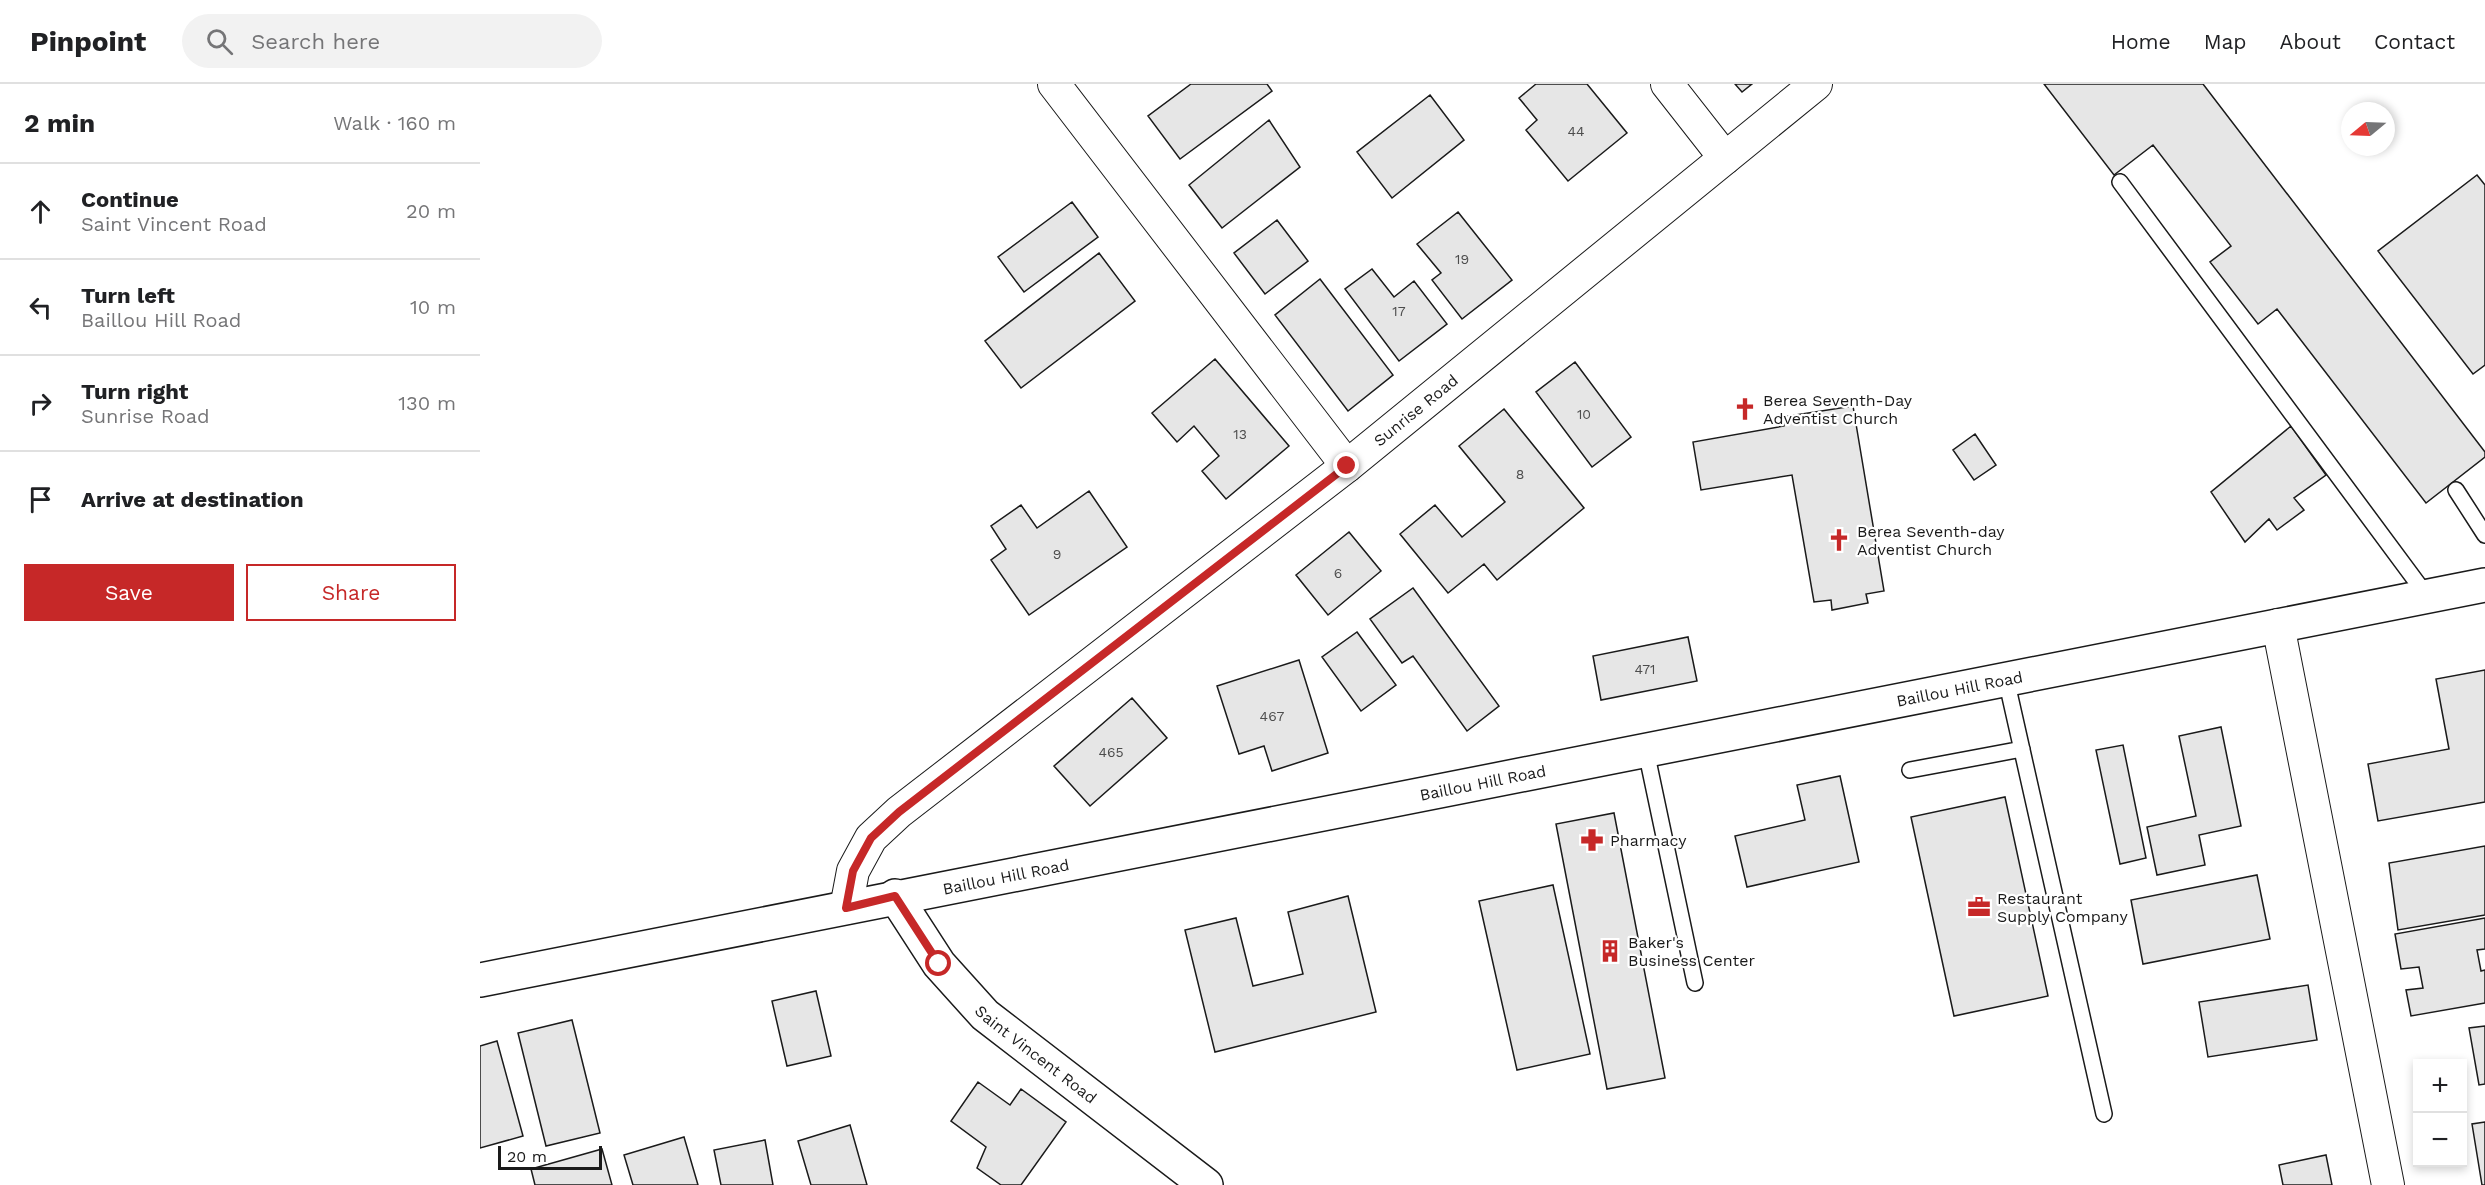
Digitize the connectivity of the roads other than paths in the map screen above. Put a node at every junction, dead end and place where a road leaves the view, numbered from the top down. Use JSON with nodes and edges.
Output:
{"nodes":[{"id":1,"x":1054,"y":84,"type":"edge"},
{"id":2,"x":1667,"y":84,"type":"edge"},
{"id":3,"x":1815,"y":84,"type":"edge"},
{"id":4,"x":1725,"y":158,"type":"junction"},
{"id":5,"x":2120,"y":182,"type":"dead end"},
{"id":6,"x":1347,"y":466,"type":"junction"},
{"id":7,"x":2456,"y":490,"type":"dead end"},
{"id":8,"x":2485,"y":535,"type":"edge"},
{"id":9,"x":2485,"y":585,"type":"edge"},
{"id":10,"x":2427,"y":596,"type":"junction"},
{"id":11,"x":2278,"y":625,"type":"junction"},
{"id":12,"x":2006,"y":679,"type":"junction"},
{"id":13,"x":2022,"y":749,"type":"junction"},
{"id":14,"x":1646,"y":751,"type":"junction"},
{"id":15,"x":1910,"y":770,"type":"dead end"},
{"id":16,"x":895,"y":896,"type":"junction"},
{"id":17,"x":846,"y":908,"type":"junction"},
{"id":18,"x":480,"y":980,"type":"edge"},
{"id":19,"x":1695,"y":983,"type":"dead end"},
{"id":20,"x":2104,"y":1114,"type":"dead end"},
{"id":21,"x":1206,"y":1185,"type":"edge"},
{"id":22,"x":2388,"y":1185,"type":"edge"}],
"edges":[{"from":1,"to":6,"type":"street"},
{"from":2,"to":4,"type":"street"},
{"from":3,"to":4,"type":"street","name":"Sunrise Road"},
{"from":4,"to":6,"type":"street","name":"Sunrise Road"},
{"from":5,"to":10,"type":"lane"},
{"from":6,"to":17,"type":"street","name":"Sunrise Road"},
{"from":7,"to":8,"type":"lane"},
{"from":9,"to":10,"type":"main road","name":"Baillou Hill Road"},
{"from":10,"to":11,"type":"main road","name":"Baillou Hill Road"},
{"from":11,"to":12,"type":"main road","name":"Baillou Hill Road"},
{"from":11,"to":22,"type":"street"},
{"from":12,"to":13,"type":"lane"},
{"from":12,"to":14,"type":"main road","name":"Baillou Hill Road"},
{"from":13,"to":15,"type":"lane"},
{"from":13,"to":20,"type":"lane"},
{"from":14,"to":16,"type":"main road","name":"Baillou Hill Road"},
{"from":14,"to":19,"type":"lane"},
{"from":16,"to":17,"type":"main road","name":"Baillou Hill Road"},
{"from":16,"to":21,"type":"main road","name":"Saint Vincent Road"},
{"from":17,"to":18,"type":"main road","name":"Baillou Hill Road"}]}
